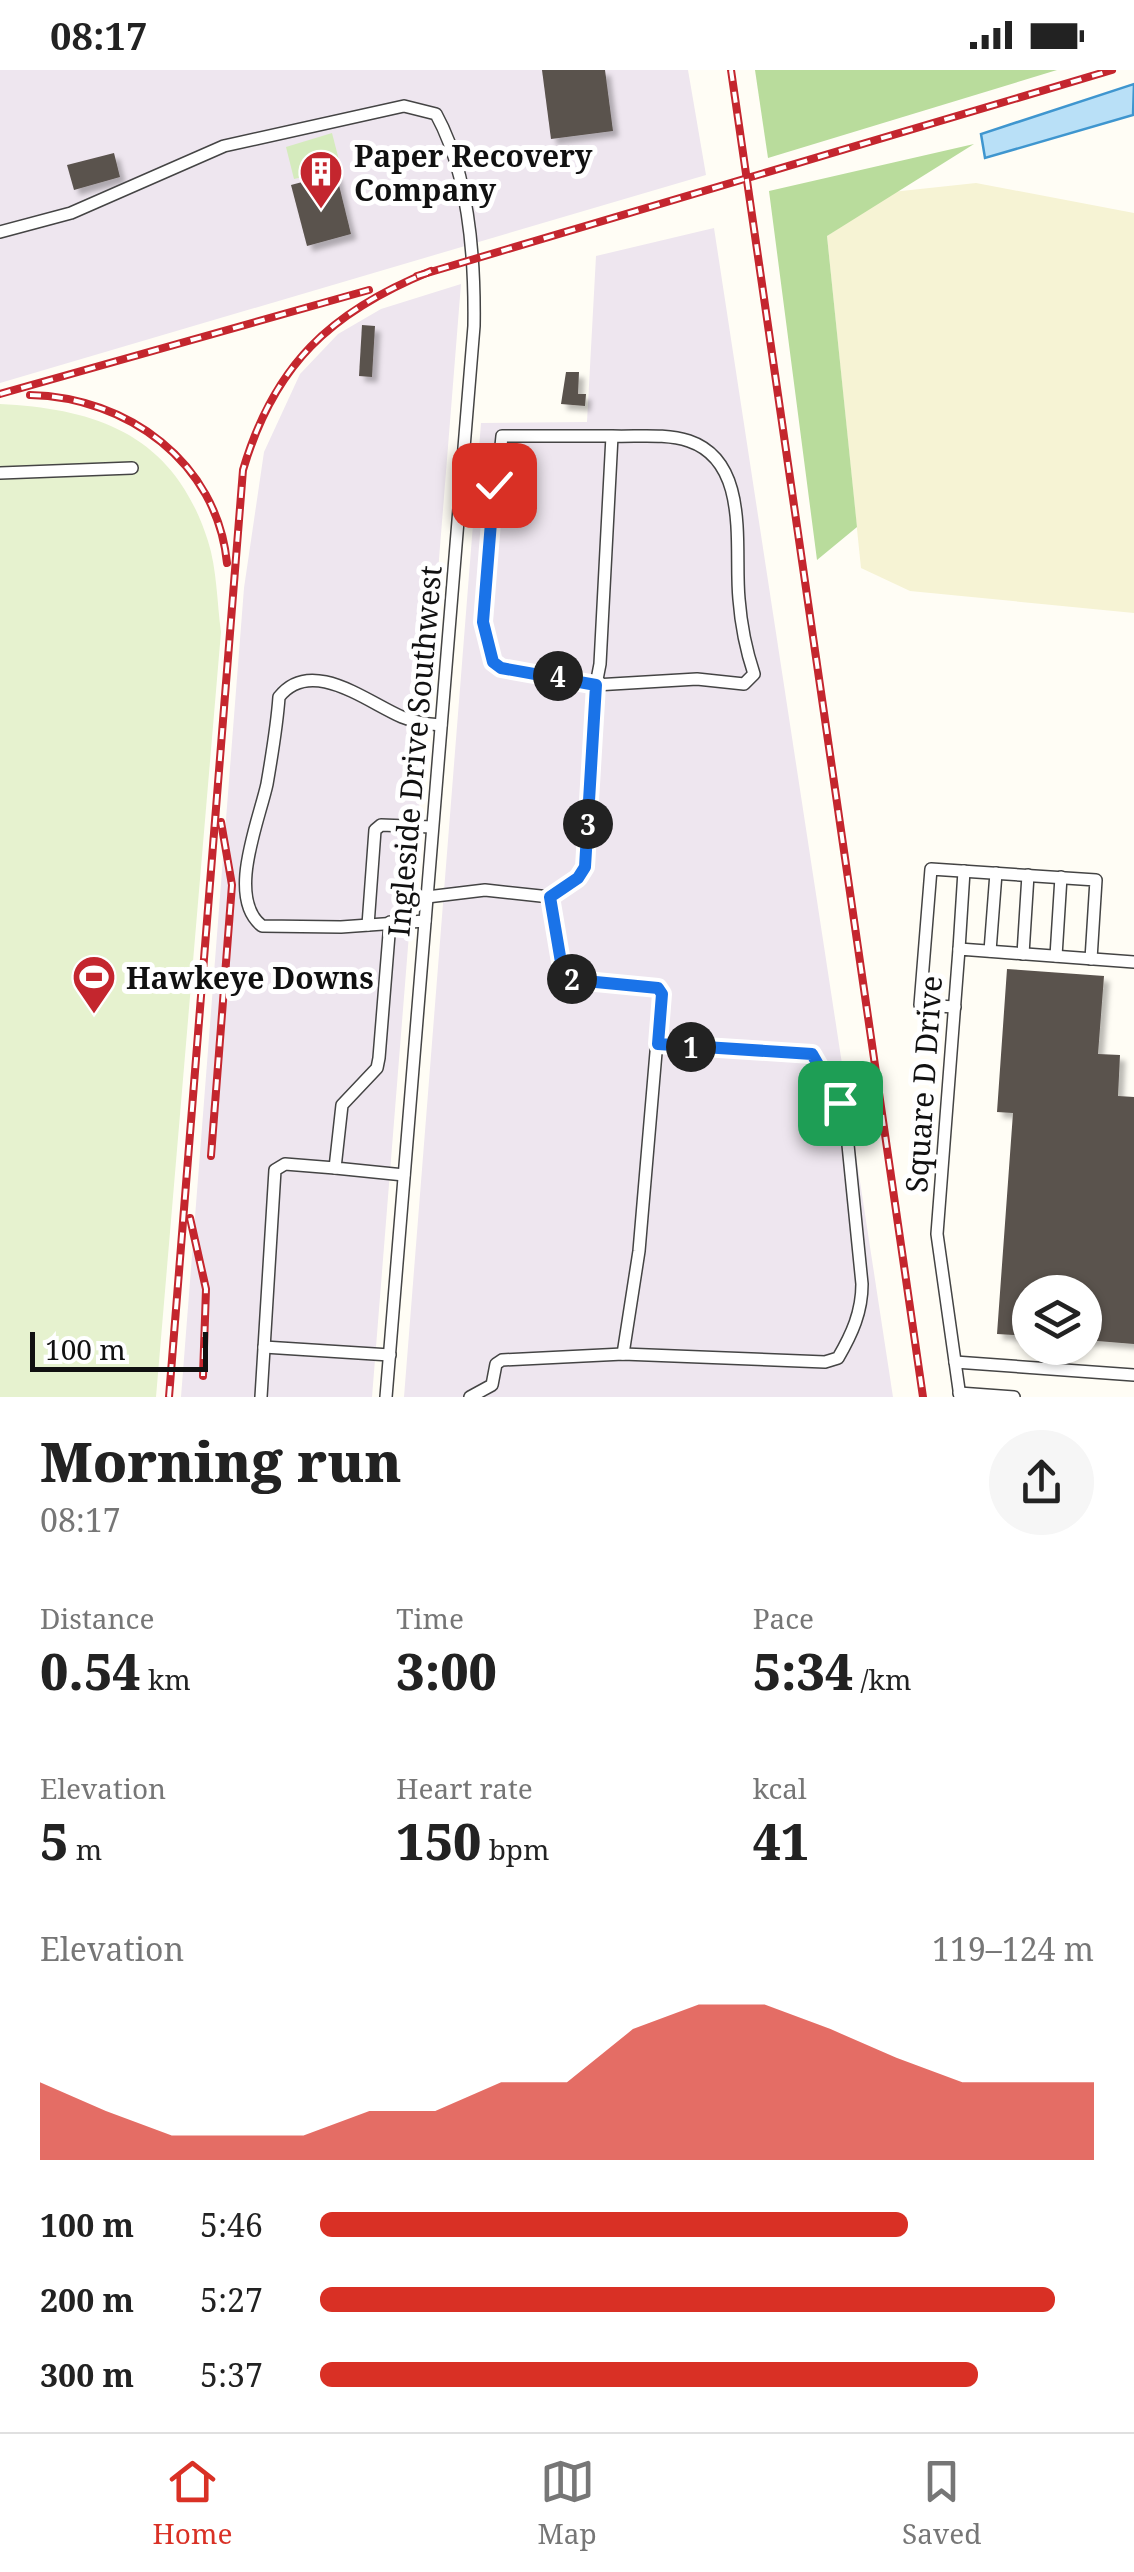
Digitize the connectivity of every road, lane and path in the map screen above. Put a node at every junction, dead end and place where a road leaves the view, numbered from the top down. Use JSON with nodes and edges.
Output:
{"nodes":[{"id":1,"x":0,"y":232,"type":"edge"},
{"id":2,"x":612,"y":436,"type":"junction"},
{"id":3,"x":132,"y":468,"type":"dead end"},
{"id":4,"x":0,"y":473,"type":"edge"},
{"id":5,"x":596,"y":685,"type":"junction"},
{"id":6,"x":441,"y":725,"type":"junction"},
{"id":7,"x":432,"y":827,"type":"junction"},
{"id":8,"x":964,"y":870,"type":"junction"},
{"id":9,"x":996,"y":873,"type":"junction"},
{"id":10,"x":1028,"y":875,"type":"junction"},
{"id":11,"x":1061,"y":877,"type":"junction"},
{"id":12,"x":427,"y":897,"type":"junction"},
{"id":13,"x":550,"y":897,"type":"junction"},
{"id":14,"x":425,"y":921,"type":"junction"},
{"id":15,"x":390,"y":922,"type":"junction"},
{"id":16,"x":368,"y":925,"type":"junction"},
{"id":17,"x":959,"y":949,"type":"junction"},
{"id":18,"x":990,"y":952,"type":"junction"},
{"id":19,"x":1023,"y":954,"type":"junction"},
{"id":20,"x":1056,"y":956,"type":"junction"},
{"id":21,"x":1091,"y":958,"type":"junction"},
{"id":22,"x":1134,"y":962,"type":"edge"},
{"id":23,"x":954,"y":1007,"type":"junction"},
{"id":24,"x":658,"y":1044,"type":"junction"},
{"id":25,"x":335,"y":1168,"type":"junction"},
{"id":26,"x":404,"y":1175,"type":"junction"},
{"id":27,"x":264,"y":1348,"type":"junction"},
{"id":28,"x":622,"y":1354,"type":"junction"},
{"id":29,"x":390,"y":1355,"type":"junction"},
{"id":30,"x":955,"y":1362,"type":"junction"},
{"id":31,"x":1134,"y":1375,"type":"edge"},
{"id":32,"x":960,"y":1395,"type":"edge"},
{"id":33,"x":261,"y":1397,"type":"edge"},
{"id":34,"x":386,"y":1397,"type":"edge"},
{"id":35,"x":470,"y":1397,"type":"edge"},
{"id":36,"x":1014,"y":1397,"type":"edge"}],
"edges":[{"from":1,"to":6,"type":"street","name":"Ingleside Drive Southwest"},
{"from":2,"to":5,"type":"street"},
{"from":2,"to":5,"type":"street"},
{"from":2,"to":5,"type":"street"},
{"from":3,"to":4,"type":"street"},
{"from":5,"to":13,"type":"street"},
{"from":6,"to":7,"type":"street","name":"Ingleside Drive Southwest"},
{"from":6,"to":16,"type":"street"},
{"from":7,"to":12,"type":"street","name":"Ingleside Drive Southwest"},
{"from":7,"to":16,"type":"street"},
{"from":8,"to":9,"type":"street"},
{"from":8,"to":17,"type":"street"},
{"from":8,"to":23,"type":"street"},
{"from":9,"to":10,"type":"street"},
{"from":9,"to":18,"type":"street"},
{"from":10,"to":11,"type":"street"},
{"from":10,"to":19,"type":"street"},
{"from":11,"to":20,"type":"street"},
{"from":11,"to":21,"type":"street"},
{"from":12,"to":13,"type":"street"},
{"from":12,"to":14,"type":"street","name":"Ingleside Drive Southwest"},
{"from":13,"to":24,"type":"street"},
{"from":14,"to":15,"type":"street"},
{"from":14,"to":26,"type":"street","name":"Ingleside Drive Southwest"},
{"from":15,"to":16,"type":"street"},
{"from":15,"to":25,"type":"street"},
{"from":17,"to":18,"type":"street","name":"Square D Drive"},
{"from":17,"to":23,"type":"street","name":"Square D Drive"},
{"from":18,"to":19,"type":"street","name":"Square D Drive"},
{"from":19,"to":20,"type":"street","name":"Square D Drive"},
{"from":20,"to":21,"type":"street","name":"Square D Drive"},
{"from":21,"to":22,"type":"street","name":"Square D Drive"},
{"from":23,"to":30,"type":"street","name":"Square D Drive"},
{"from":24,"to":28,"type":"street"},
{"from":24,"to":28,"type":"street"},
{"from":25,"to":26,"type":"street"},
{"from":25,"to":27,"type":"street"},
{"from":26,"to":29,"type":"street","name":"Ingleside Drive Southwest"},
{"from":27,"to":29,"type":"street"},
{"from":27,"to":33,"type":"street"},
{"from":28,"to":35,"type":"street"},
{"from":29,"to":34,"type":"street","name":"Ingleside Drive Southwest"},
{"from":30,"to":31,"type":"street"},
{"from":30,"to":32,"type":"street","name":"Square D Drive"},
{"from":32,"to":36,"type":"street"}]}
